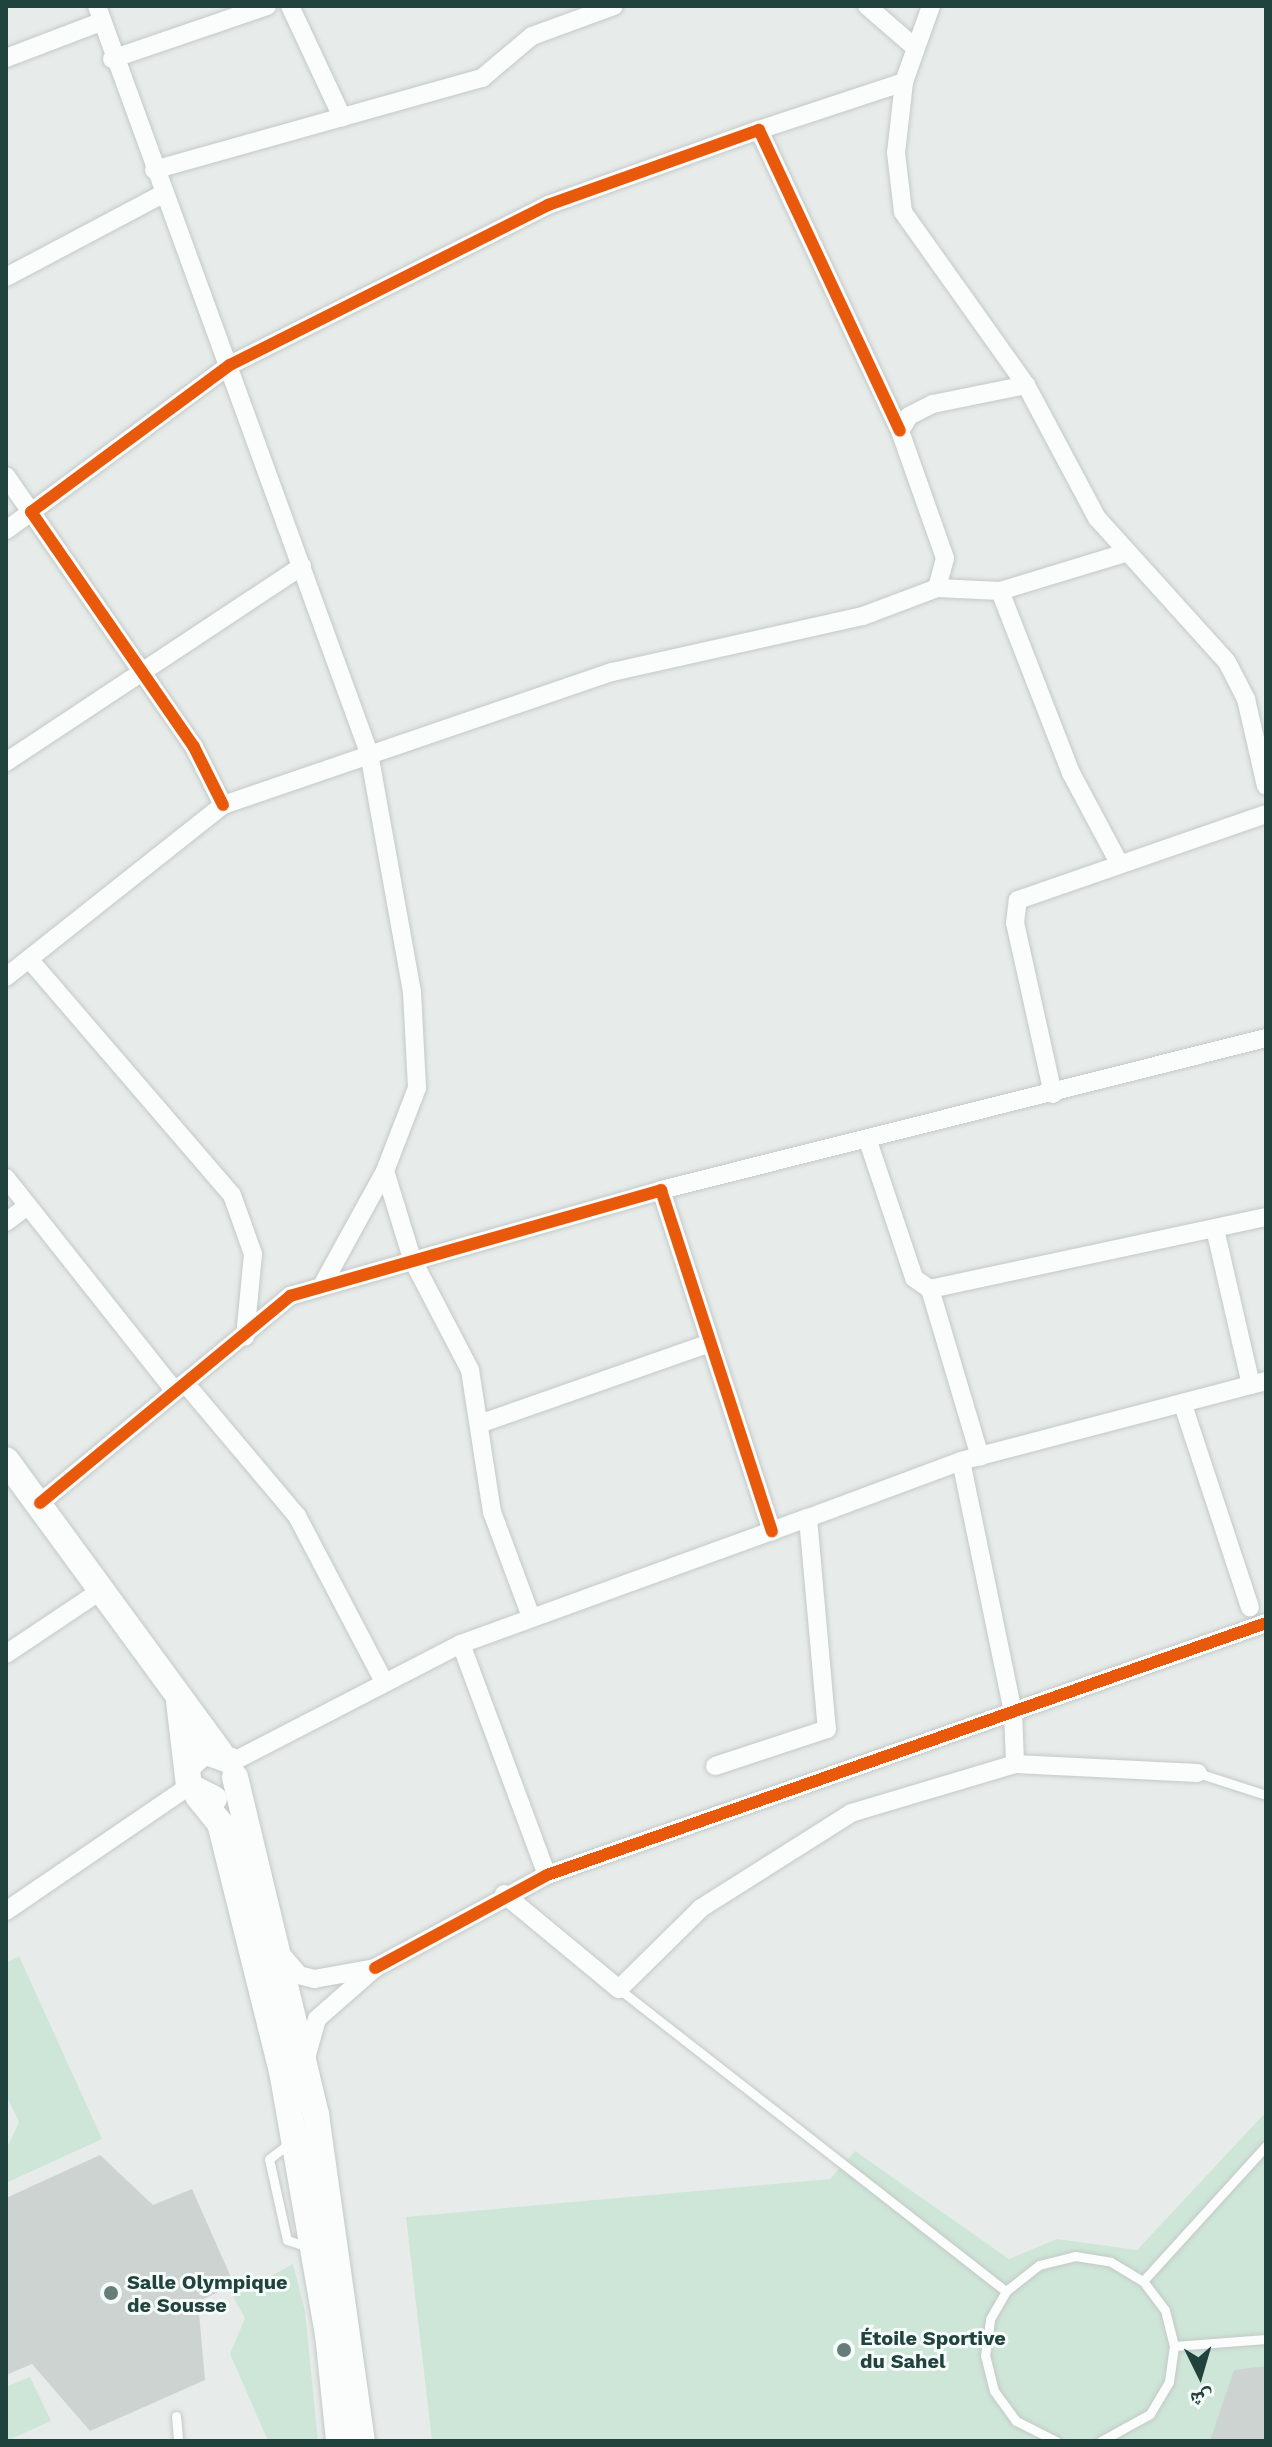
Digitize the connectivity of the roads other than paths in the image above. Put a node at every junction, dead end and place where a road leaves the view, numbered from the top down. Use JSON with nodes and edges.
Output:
{"nodes":[{"id":1,"x":267,"y":6,"type":"edge"},
{"id":2,"x":290,"y":6,"type":"edge"},
{"id":3,"x":614,"y":6,"type":"edge"},
{"id":4,"x":867,"y":6,"type":"edge"},
{"id":5,"x":931,"y":6,"type":"edge"},
{"id":6,"x":99,"y":14,"type":"edge"},
{"id":7,"x":912,"y":45,"type":"junction"},
{"id":8,"x":6,"y":58,"type":"edge"},
{"id":9,"x":112,"y":59,"type":"junction"},
{"id":10,"x":904,"y":82,"type":"junction"},
{"id":11,"x":342,"y":117,"type":"junction"},
{"id":12,"x":759,"y":130,"type":"junction"},
{"id":13,"x":154,"y":170,"type":"junction"},
{"id":14,"x":163,"y":194,"type":"junction"},
{"id":15,"x":6,"y":277,"type":"edge"},
{"id":16,"x":230,"y":365,"type":"junction"},
{"id":17,"x":1026,"y":385,"type":"junction"},
{"id":18,"x":900,"y":431,"type":"junction"},
{"id":19,"x":6,"y":476,"type":"edge"},
{"id":20,"x":31,"y":512,"type":"junction"},
{"id":21,"x":6,"y":530,"type":"edge"},
{"id":22,"x":1125,"y":553,"type":"junction"},
{"id":23,"x":302,"y":566,"type":"junction"},
{"id":24,"x":937,"y":588,"type":"junction"},
{"id":25,"x":1000,"y":591,"type":"junction"},
{"id":26,"x":141,"y":673,"type":"junction"},
{"id":27,"x":1264,"y":752,"type":"edge"},
{"id":28,"x":369,"y":753,"type":"junction"},
{"id":29,"x":6,"y":762,"type":"edge"},
{"id":30,"x":1266,"y":786,"type":"edge"},
{"id":31,"x":223,"y":805,"type":"junction"},
{"id":32,"x":1266,"y":814,"type":"edge"},
{"id":33,"x":1118,"y":861,"type":"junction"},
{"id":34,"x":29,"y":959,"type":"junction"},
{"id":35,"x":6,"y":977,"type":"edge"},
{"id":36,"x":1266,"y":1038,"type":"edge"},
{"id":37,"x":1053,"y":1094,"type":"junction"},
{"id":38,"x":868,"y":1141,"type":"junction"},
{"id":39,"x":385,"y":1171,"type":"junction"},
{"id":40,"x":6,"y":1178,"type":"edge"},
{"id":41,"x":661,"y":1190,"type":"junction"},
{"id":42,"x":27,"y":1206,"type":"junction"},
{"id":43,"x":1266,"y":1217,"type":"edge"},
{"id":44,"x":6,"y":1222,"type":"edge"},
{"id":45,"x":1215,"y":1229,"type":"junction"},
{"id":46,"x":412,"y":1259,"type":"junction"},
{"id":47,"x":324,"y":1282,"type":"junction"},
{"id":48,"x":930,"y":1289,"type":"junction"},
{"id":49,"x":245,"y":1337,"type":"junction"},
{"id":50,"x":707,"y":1344,"type":"junction"},
{"id":51,"x":1259,"y":1383,"type":"edge"},
{"id":52,"x":179,"y":1386,"type":"junction"},
{"id":53,"x":1184,"y":1408,"type":"junction"},
{"id":54,"x":482,"y":1423,"type":"junction"},
{"id":55,"x":970,"y":1459,"type":"junction"},
{"id":56,"x":6,"y":1460,"type":"edge"},
{"id":57,"x":40,"y":1503,"type":"junction"},
{"id":58,"x":808,"y":1518,"type":"junction"},
{"id":59,"x":772,"y":1531,"type":"junction"},
{"id":60,"x":103,"y":1589,"type":"junction"},
{"id":61,"x":1250,"y":1607,"type":"dead end"},
{"id":62,"x":531,"y":1617,"type":"junction"},
{"id":63,"x":1266,"y":1623,"type":"edge"},
{"id":64,"x":461,"y":1644,"type":"junction"},
{"id":65,"x":6,"y":1654,"type":"edge"},
{"id":66,"x":383,"y":1680,"type":"junction"},
{"id":67,"x":178,"y":1698,"type":"junction"},
{"id":68,"x":1013,"y":1711,"type":"junction"},
{"id":69,"x":229,"y":1764,"type":"junction"},
{"id":70,"x":1015,"y":1764,"type":"junction"},
{"id":71,"x":715,"y":1766,"type":"dead end"},
{"id":72,"x":1198,"y":1773,"type":"joint"},
{"id":73,"x":191,"y":1783,"type":"junction"},
{"id":74,"x":1266,"y":1795,"type":"edge"},
{"id":75,"x":547,"y":1875,"type":"junction"},
{"id":76,"x":504,"y":1894,"type":"junction"},
{"id":77,"x":6,"y":1911,"type":"edge"},
{"id":78,"x":276,"y":1946,"type":"junction"},
{"id":79,"x":375,"y":1968,"type":"junction"},
{"id":80,"x":619,"y":1989,"type":"junction"},
{"id":81,"x":305,"y":2064,"type":"junction"},
{"id":82,"x":1266,"y":2146,"type":"edge"},
{"id":83,"x":1143,"y":2281,"type":"junction"},
{"id":84,"x":1006,"y":2291,"type":"junction"},
{"id":85,"x":1266,"y":2339,"type":"edge"},
{"id":86,"x":1174,"y":2346,"type":"junction"},
{"id":87,"x":176,"y":2416,"type":"dead end"},
{"id":88,"x":178,"y":2441,"type":"edge"},
{"id":89,"x":339,"y":2441,"type":"edge"},
{"id":90,"x":362,"y":2441,"type":"edge"},
{"id":91,"x":1056,"y":2441,"type":"edge"},
{"id":92,"x":1101,"y":2441,"type":"edge"}],
"edges":[{"from":1,"to":9,"type":"street"},
{"from":2,"to":11,"type":"street"},
{"from":3,"to":11,"type":"street"},
{"from":4,"to":7,"type":"street"},
{"from":5,"to":7,"type":"street"},
{"from":6,"to":8,"type":"street"},
{"from":6,"to":9,"type":"street"},
{"from":7,"to":10,"type":"street"},
{"from":9,"to":13,"type":"street"},
{"from":10,"to":12,"type":"street"},
{"from":10,"to":17,"type":"street"},
{"from":11,"to":13,"type":"street"},
{"from":12,"to":16,"type":"street"},
{"from":12,"to":18,"type":"street"},
{"from":13,"to":14,"type":"street"},
{"from":14,"to":15,"type":"street"},
{"from":14,"to":16,"type":"street"},
{"from":16,"to":20,"type":"street"},
{"from":16,"to":23,"type":"street"},
{"from":17,"to":18,"type":"street"},
{"from":17,"to":22,"type":"street"},
{"from":18,"to":24,"type":"street"},
{"from":19,"to":20,"type":"street"},
{"from":20,"to":21,"type":"street"},
{"from":20,"to":26,"type":"street"},
{"from":22,"to":25,"type":"street"},
{"from":22,"to":27,"type":"street"},
{"from":23,"to":26,"type":"street"},
{"from":23,"to":28,"type":"street"},
{"from":24,"to":25,"type":"street"},
{"from":24,"to":28,"type":"street"},
{"from":25,"to":33,"type":"street"},
{"from":26,"to":29,"type":"street"},
{"from":26,"to":31,"type":"street"},
{"from":27,"to":30,"type":"street"},
{"from":28,"to":31,"type":"street"},
{"from":28,"to":39,"type":"street"},
{"from":31,"to":34,"type":"street"},
{"from":32,"to":33,"type":"street"},
{"from":33,"to":37,"type":"street"},
{"from":34,"to":35,"type":"street"},
{"from":34,"to":49,"type":"street"},
{"from":36,"to":37,"type":"street"},
{"from":37,"to":38,"type":"street"},
{"from":38,"to":41,"type":"street"},
{"from":38,"to":48,"type":"street"},
{"from":39,"to":46,"type":"street"},
{"from":39,"to":47,"type":"street"},
{"from":40,"to":42,"type":"street"},
{"from":41,"to":46,"type":"street"},
{"from":41,"to":50,"type":"street"},
{"from":42,"to":44,"type":"street"},
{"from":42,"to":52,"type":"street"},
{"from":43,"to":45,"type":"street"},
{"from":45,"to":48,"type":"street"},
{"from":45,"to":51,"type":"street"},
{"from":46,"to":47,"type":"street"},
{"from":46,"to":54,"type":"street"},
{"from":47,"to":49,"type":"street"},
{"from":48,"to":55,"type":"street"},
{"from":49,"to":52,"type":"street"},
{"from":50,"to":54,"type":"street"},
{"from":50,"to":59,"type":"street"},
{"from":51,"to":53,"type":"street"},
{"from":52,"to":57,"type":"street"},
{"from":52,"to":66,"type":"street"},
{"from":53,"to":55,"type":"street"},
{"from":53,"to":61,"type":"street"},
{"from":54,"to":62,"type":"street"},
{"from":55,"to":58,"type":"street"},
{"from":55,"to":68,"type":"street"},
{"from":56,"to":57,"type":"main road"},
{"from":57,"to":60,"type":"main road"},
{"from":58,"to":59,"type":"street"},
{"from":58,"to":71,"type":"street"},
{"from":59,"to":62,"type":"street"},
{"from":60,"to":65,"type":"street"},
{"from":60,"to":67,"type":"main road"},
{"from":62,"to":64,"type":"street"},
{"from":63,"to":68,"type":"street"},
{"from":64,"to":66,"type":"street"},
{"from":64,"to":75,"type":"street"},
{"from":66,"to":69,"type":"street"},
{"from":67,"to":69,"type":"main road"},
{"from":67,"to":73,"type":"main road"},
{"from":68,"to":70,"type":"street"},
{"from":68,"to":75,"type":"street"},
{"from":69,"to":73,"type":"main road"},
{"from":69,"to":73,"type":"main road"},
{"from":69,"to":78,"type":"main road"},
{"from":70,"to":72,"type":"street"},
{"from":70,"to":80,"type":"street"},
{"from":72,"to":74,"type":"lane"},
{"from":73,"to":77,"type":"street"},
{"from":73,"to":89,"type":"main road"},
{"from":75,"to":76,"type":"street"},
{"from":76,"to":79,"type":"street"},
{"from":76,"to":80,"type":"street"},
{"from":78,"to":79,"type":"street"},
{"from":78,"to":81,"type":"main road"},
{"from":79,"to":81,"type":"street"},
{"from":80,"to":84,"type":"lane"},
{"from":81,"to":90,"type":"main road"},
{"from":82,"to":83,"type":"lane"},
{"from":83,"to":84,"type":"lane"},
{"from":83,"to":86,"type":"lane"},
{"from":84,"to":91,"type":"lane"},
{"from":85,"to":86,"type":"lane"},
{"from":86,"to":92,"type":"lane"},
{"from":87,"to":88,"type":"lane"}]}
